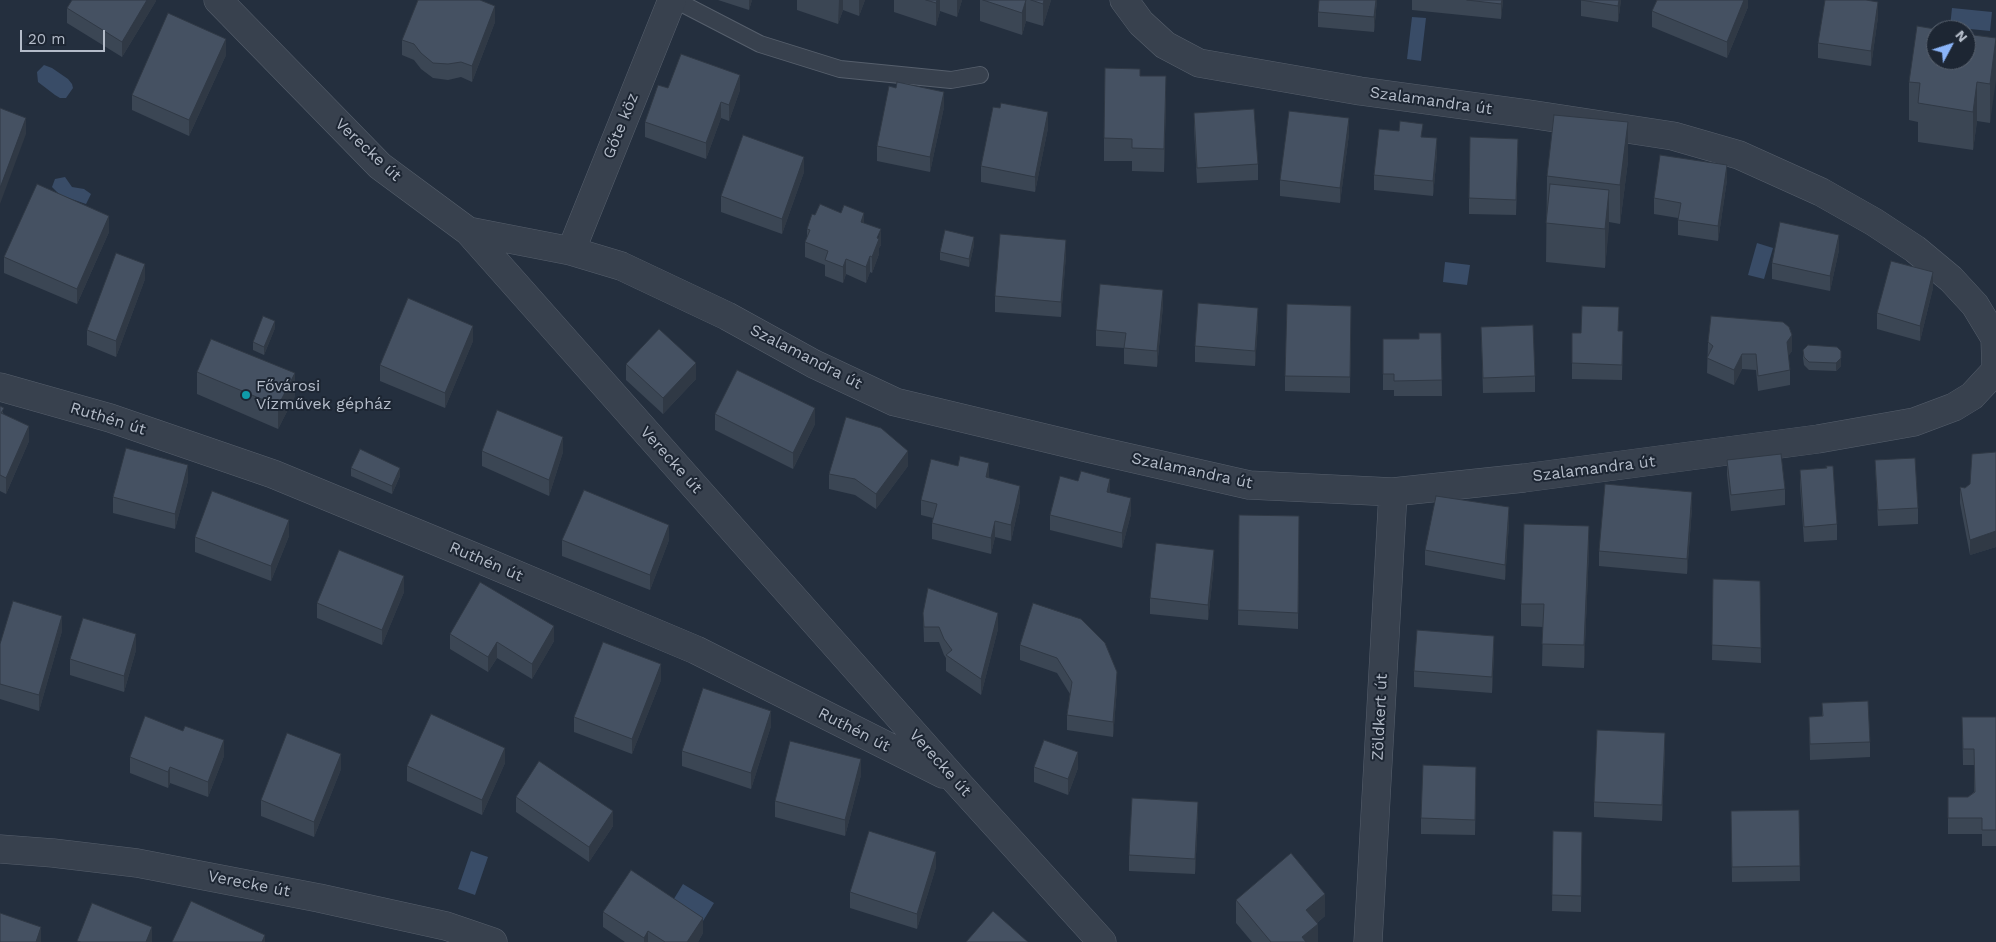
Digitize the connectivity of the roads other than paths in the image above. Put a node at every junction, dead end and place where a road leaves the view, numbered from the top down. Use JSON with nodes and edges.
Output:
{"nodes":[{"id":1,"x":218,"y":0,"type":"edge"},
{"id":2,"x":674,"y":0,"type":"edge"},
{"id":3,"x":1124,"y":0,"type":"edge"},
{"id":4,"x":980,"y":75,"type":"dead end"},
{"id":5,"x":468,"y":231,"type":"junction"},
{"id":6,"x":571,"y":251,"type":"junction"},
{"id":7,"x":1996,"y":369,"type":"edge"},
{"id":8,"x":0,"y":387,"type":"edge"},
{"id":9,"x":1393,"y":492,"type":"junction"},
{"id":10,"x":955,"y":780,"type":"junction"},
{"id":11,"x":0,"y":849,"type":"edge"},
{"id":12,"x":493,"y":942,"type":"edge"},
{"id":13,"x":1102,"y":942,"type":"edge"},
{"id":14,"x":1368,"y":942,"type":"edge"}],
"edges":[{"from":1,"to":5,"type":"street","name":"Verecke út"},
{"from":2,"to":4,"type":"lane"},
{"from":2,"to":6,"type":"street","name":"Gőte köz"},
{"from":3,"to":7,"type":"street","name":"Szalamandra út"},
{"from":5,"to":6,"type":"street","name":"Szalamandra út"},
{"from":5,"to":10,"type":"street","name":"Verecke út"},
{"from":6,"to":9,"type":"street","name":"Szalamandra út"},
{"from":7,"to":9,"type":"street","name":"Szalamandra út"},
{"from":8,"to":10,"type":"street","name":"Ruthén út"},
{"from":9,"to":14,"type":"street","name":"Zöldkert út"},
{"from":10,"to":13,"type":"street","name":"Verecke út"},
{"from":11,"to":12,"type":"street","name":"Verecke út"}]}
